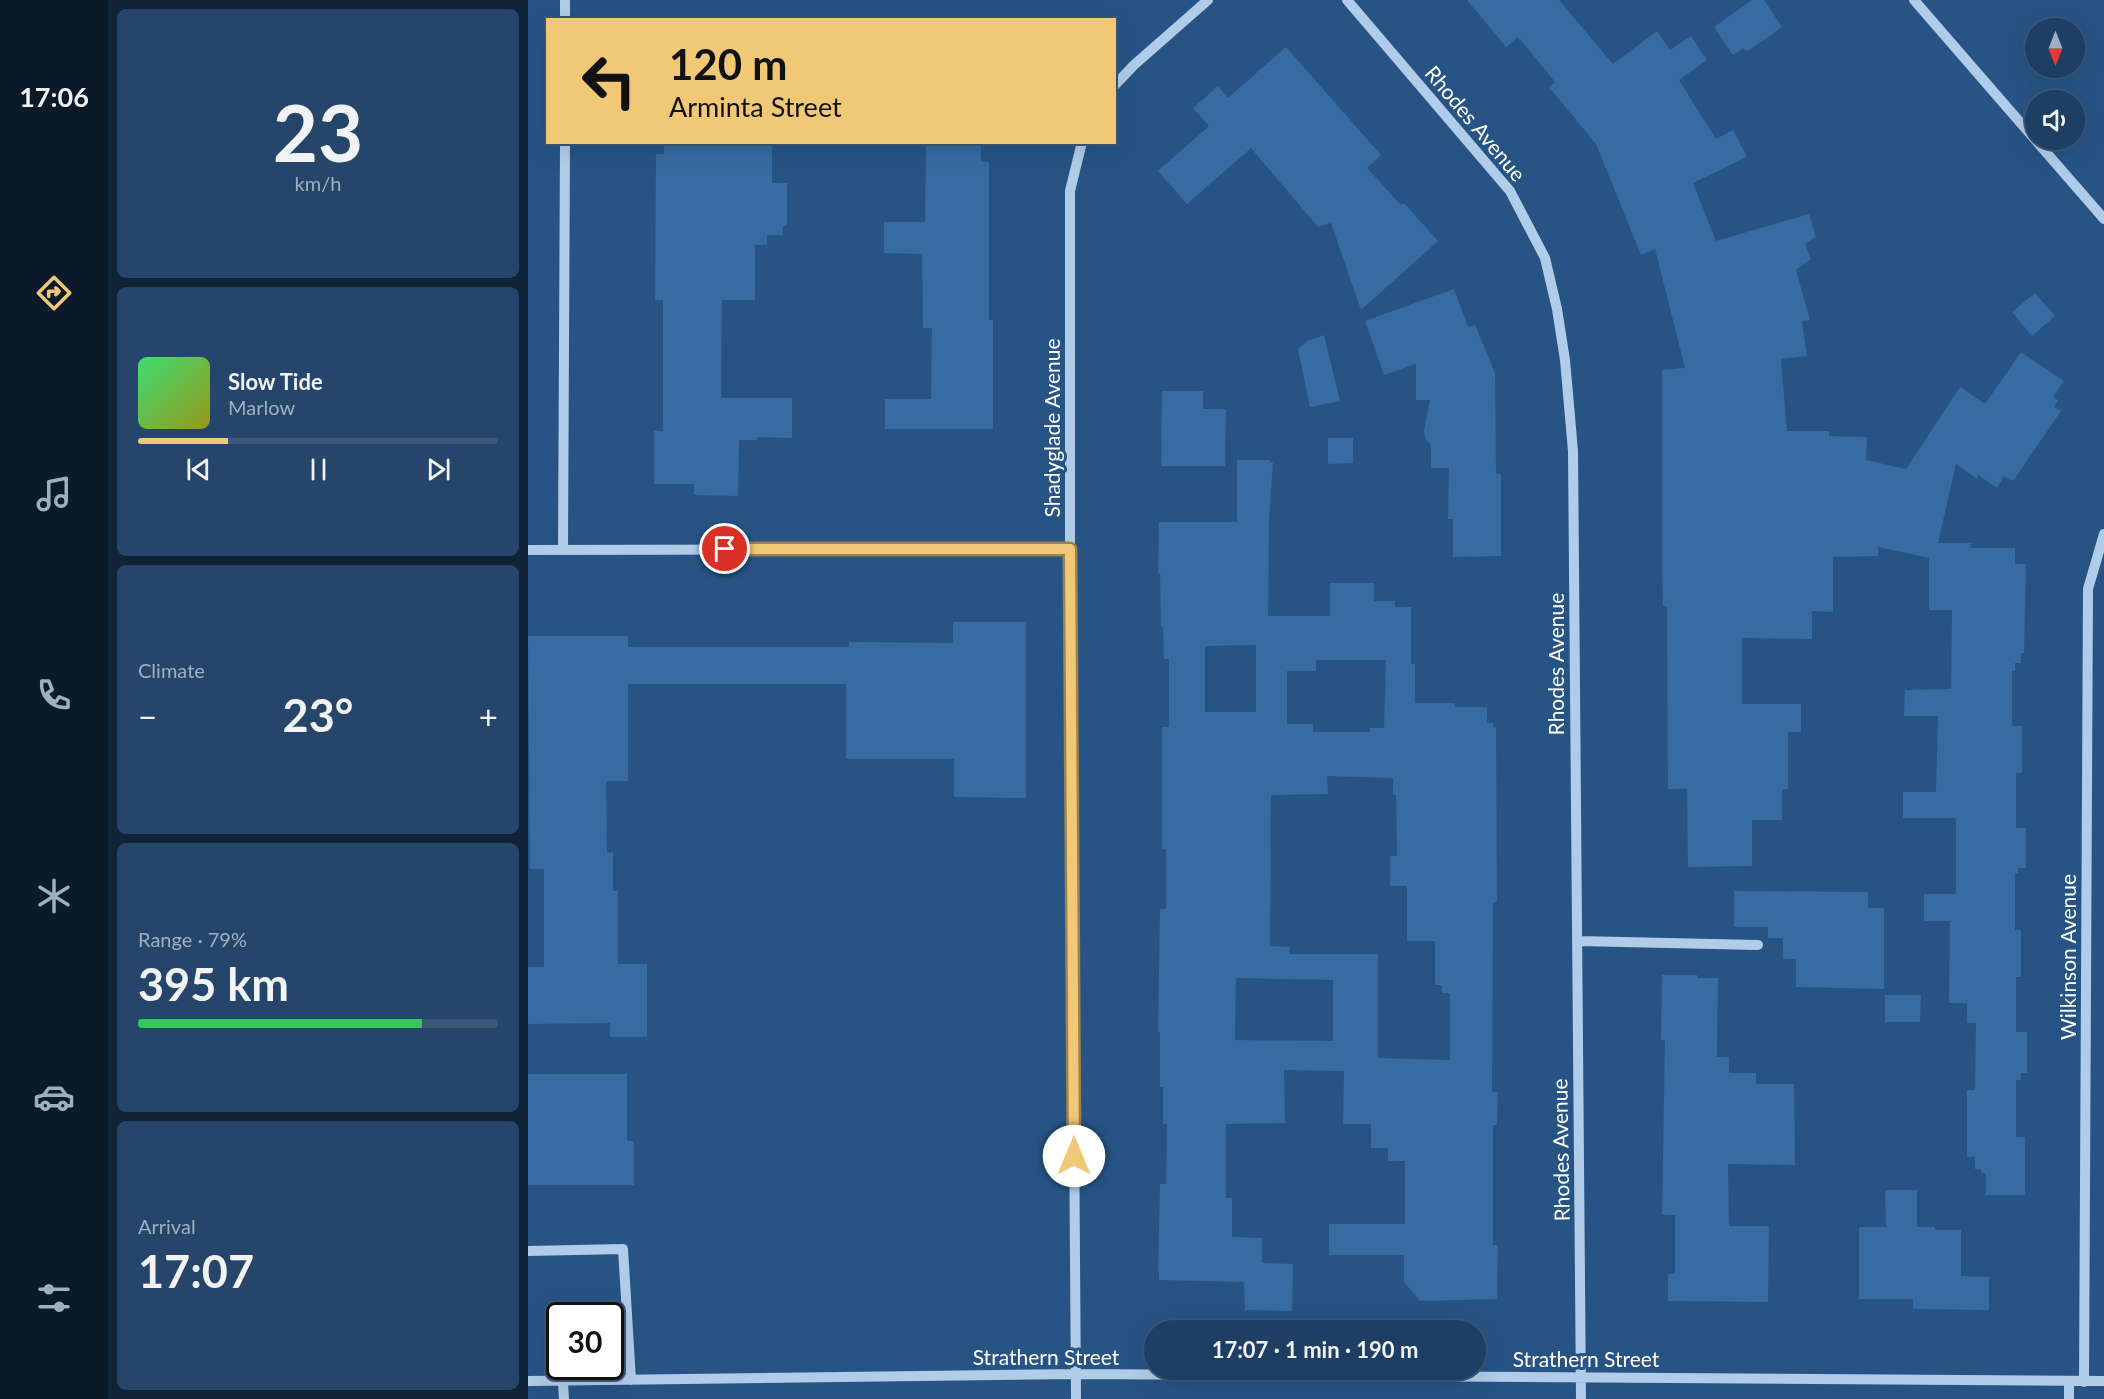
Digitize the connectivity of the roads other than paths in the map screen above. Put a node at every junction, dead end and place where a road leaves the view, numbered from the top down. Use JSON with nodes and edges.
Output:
{"nodes":[{"id":1,"x":565,"y":0,"type":"edge"},
{"id":2,"x":1208,"y":0,"type":"edge"},
{"id":3,"x":1347,"y":0,"type":"edge"},
{"id":4,"x":1914,"y":0,"type":"edge"},
{"id":5,"x":565,"y":18,"type":"edge"},
{"id":6,"x":1116,"y":84,"type":"edge"},
{"id":7,"x":565,"y":144,"type":"edge"},
{"id":8,"x":1082,"y":144,"type":"edge"},
{"id":9,"x":2104,"y":219,"type":"edge"},
{"id":10,"x":2104,"y":534,"type":"edge"},
{"id":11,"x":563,"y":549,"type":"junction"},
{"id":12,"x":1070,"y":549,"type":"junction"},
{"id":13,"x":528,"y":550,"type":"edge"},
{"id":14,"x":1577,"y":941,"type":"junction"},
{"id":15,"x":1758,"y":945,"type":"dead end"},
{"id":16,"x":528,"y":1251,"type":"edge"},
{"id":17,"x":1076,"y":1374,"type":"junction"},
{"id":18,"x":1581,"y":1378,"type":"junction"},
{"id":19,"x":631,"y":1380,"type":"junction"},
{"id":20,"x":528,"y":1381,"type":"edge"},
{"id":21,"x":2104,"y":1381,"type":"edge"},
{"id":22,"x":563,"y":1382,"type":"junction"},
{"id":23,"x":2068,"y":1382,"type":"junction"},
{"id":24,"x":2084,"y":1382,"type":"junction"},
{"id":25,"x":564,"y":1399,"type":"edge"},
{"id":26,"x":1076,"y":1399,"type":"edge"},
{"id":27,"x":1581,"y":1399,"type":"edge"},
{"id":28,"x":2068,"y":1399,"type":"edge"}],
"edges":[{"from":1,"to":5,"type":"street"},
{"from":2,"to":6,"type":"street"},
{"from":3,"to":14,"type":"street","name":"Rhodes Avenue"},
{"from":4,"to":9,"type":"street"},
{"from":7,"to":11,"type":"street"},
{"from":8,"to":12,"type":"street","name":"Shadyglade Avenue"},
{"from":10,"to":24,"type":"street","name":"Wilkinson Avenue"},
{"from":11,"to":12,"type":"street"},
{"from":11,"to":13,"type":"street"},
{"from":12,"to":17,"type":"street","name":"Shadyglade Avenue"},
{"from":14,"to":15,"type":"street"},
{"from":14,"to":18,"type":"street","name":"Rhodes Avenue"},
{"from":16,"to":19,"type":"street"},
{"from":17,"to":18,"type":"street","name":"Strathern Street"},
{"from":17,"to":19,"type":"street","name":"Strathern Street"},
{"from":17,"to":26,"type":"street","name":"Shadyglade Avenue"},
{"from":18,"to":23,"type":"street","name":"Strathern Street"},
{"from":18,"to":27,"type":"street","name":"Rhodes Avenue"},
{"from":19,"to":22,"type":"street","name":"Strathern Street"},
{"from":20,"to":22,"type":"street","name":"Strathern Street"},
{"from":21,"to":24,"type":"street","name":"Strathern Street"},
{"from":22,"to":25,"type":"street"},
{"from":23,"to":24,"type":"street","name":"Strathern Street"},
{"from":23,"to":28,"type":"street"}]}
